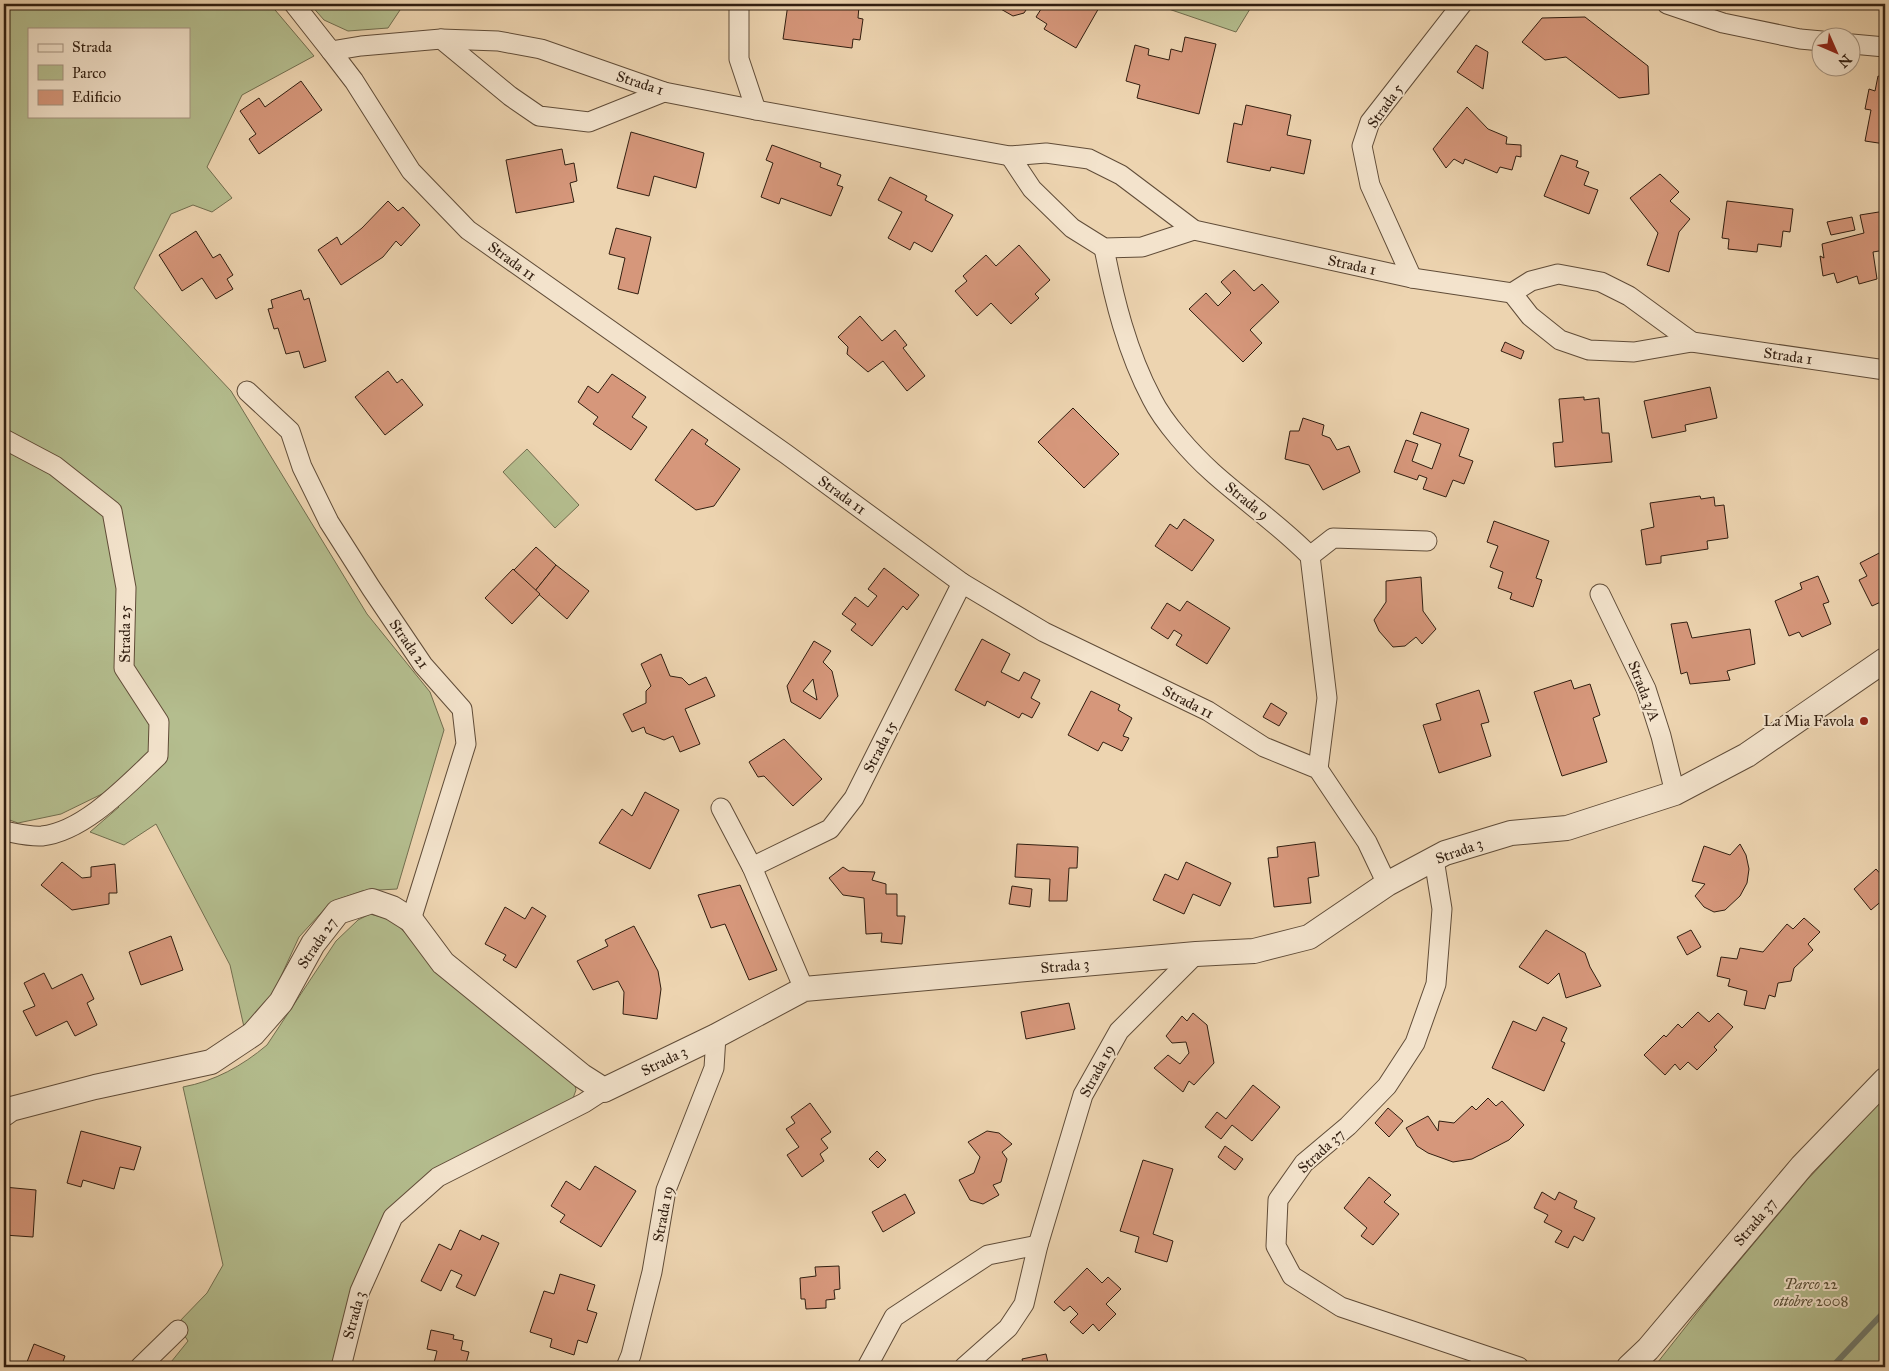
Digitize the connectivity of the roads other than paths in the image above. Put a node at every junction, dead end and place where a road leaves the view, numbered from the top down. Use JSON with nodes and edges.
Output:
{"nodes":[{"id":1,"x":294,"y":4,"type":"edge"},
{"id":2,"x":739,"y":4,"type":"edge"},
{"id":3,"x":1462,"y":4,"type":"edge"},
{"id":4,"x":1667,"y":4,"type":"edge"},
{"id":5,"x":441,"y":39,"type":"junction"},
{"id":6,"x":1812,"y":40,"type":"edge"},
{"id":7,"x":1862,"y":45,"type":"edge"},
{"id":8,"x":1885,"y":47,"type":"edge"},
{"id":9,"x":330,"y":51,"type":"junction"},
{"id":10,"x":664,"y":92,"type":"junction"},
{"id":11,"x":756,"y":110,"type":"junction"},
{"id":12,"x":1010,"y":156,"type":"junction"},
{"id":13,"x":1194,"y":230,"type":"junction"},
{"id":14,"x":1104,"y":248,"type":"junction"},
{"id":15,"x":1412,"y":278,"type":"junction"},
{"id":16,"x":1512,"y":293,"type":"junction"},
{"id":17,"x":1692,"y":342,"type":"junction"},
{"id":18,"x":1885,"y":370,"type":"edge"},
{"id":19,"x":247,"y":391,"type":"dead end"},
{"id":20,"x":4,"y":439,"type":"edge"},
{"id":21,"x":1428,"y":541,"type":"dead end"},
{"id":22,"x":1310,"y":556,"type":"junction"},
{"id":23,"x":962,"y":583,"type":"junction"},
{"id":24,"x":1600,"y":594,"type":"dead end"},
{"id":25,"x":1885,"y":660,"type":"edge"},
{"id":26,"x":1318,"y":769,"type":"junction"},
{"id":27,"x":1675,"y":793,"type":"junction"},
{"id":28,"x":721,"y":808,"type":"dead end"},
{"id":29,"x":4,"y":832,"type":"edge"},
{"id":30,"x":1434,"y":859,"type":"junction"},
{"id":31,"x":752,"y":867,"type":"junction"},
{"id":32,"x":1387,"y":884,"type":"junction"},
{"id":33,"x":411,"y":920,"type":"junction"},
{"id":34,"x":1196,"y":954,"type":"junction"},
{"id":35,"x":804,"y":989,"type":"junction"},
{"id":36,"x":716,"y":1036,"type":"junction"},
{"id":37,"x":1885,"y":1080,"type":"edge"},
{"id":38,"x":604,"y":1090,"type":"junction"},
{"id":39,"x":4,"y":1114,"type":"edge"},
{"id":40,"x":1038,"y":1245,"type":"junction"},
{"id":41,"x":178,"y":1330,"type":"dead end"},
{"id":42,"x":140,"y":1367,"type":"edge"},
{"id":43,"x":341,"y":1367,"type":"edge"},
{"id":44,"x":626,"y":1367,"type":"edge"},
{"id":45,"x":866,"y":1367,"type":"edge"},
{"id":46,"x":964,"y":1367,"type":"edge"},
{"id":47,"x":1519,"y":1367,"type":"edge"},
{"id":48,"x":1629,"y":1367,"type":"edge"}],
"edges":[{"from":1,"to":9,"type":"street"},
{"from":2,"to":11,"type":"street"},
{"from":3,"to":15,"type":"street","name":"Strada 5"},
{"from":4,"to":6,"type":"street"},
{"from":5,"to":9,"type":"street","name":"Strada 1"},
{"from":5,"to":10,"type":"street","name":"Strada 1"},
{"from":5,"to":10,"type":"street"},
{"from":7,"to":8,"type":"street"},
{"from":9,"to":23,"type":"street","name":"Strada 11"},
{"from":10,"to":11,"type":"street","name":"Strada 1"},
{"from":11,"to":12,"type":"street","name":"Strada 1"},
{"from":12,"to":13,"type":"street","name":"Strada 1"},
{"from":12,"to":14,"type":"street"},
{"from":13,"to":14,"type":"street"},
{"from":13,"to":15,"type":"street","name":"Strada 1"},
{"from":14,"to":22,"type":"street","name":"Strada 9"},
{"from":15,"to":16,"type":"street","name":"Strada 1"},
{"from":16,"to":17,"type":"street","name":"Strada 1"},
{"from":16,"to":17,"type":"street","name":"Strada 1"},
{"from":17,"to":18,"type":"street","name":"Strada 1"},
{"from":19,"to":33,"type":"street","name":"Strada 21"},
{"from":20,"to":29,"type":"street","name":"Strada 25"},
{"from":21,"to":22,"type":"street"},
{"from":22,"to":26,"type":"street"},
{"from":23,"to":26,"type":"street","name":"Strada 11"},
{"from":23,"to":31,"type":"street","name":"Strada 15"},
{"from":24,"to":27,"type":"street","name":"Strada 3/A"},
{"from":25,"to":27,"type":"street","name":"Strada 3"},
{"from":26,"to":32,"type":"street"},
{"from":27,"to":30,"type":"street","name":"Strada 3"},
{"from":28,"to":31,"type":"street"},
{"from":30,"to":32,"type":"street","name":"Strada 3"},
{"from":30,"to":47,"type":"street","name":"Strada 37"},
{"from":31,"to":35,"type":"street"},
{"from":32,"to":34,"type":"street","name":"Strada 3"},
{"from":33,"to":38,"type":"street","name":"Strada 27"},
{"from":33,"to":39,"type":"street","name":"Strada 27"},
{"from":34,"to":35,"type":"street","name":"Strada 3"},
{"from":34,"to":40,"type":"street","name":"Strada 19"},
{"from":35,"to":36,"type":"street","name":"Strada 3"},
{"from":36,"to":38,"type":"street","name":"Strada 3"},
{"from":36,"to":44,"type":"street","name":"Strada 19"},
{"from":37,"to":48,"type":"street","name":"Strada 37"},
{"from":38,"to":43,"type":"street","name":"Strada 3"},
{"from":40,"to":45,"type":"street"},
{"from":40,"to":46,"type":"street","name":"Strada 19"},
{"from":41,"to":42,"type":"street"}]}
